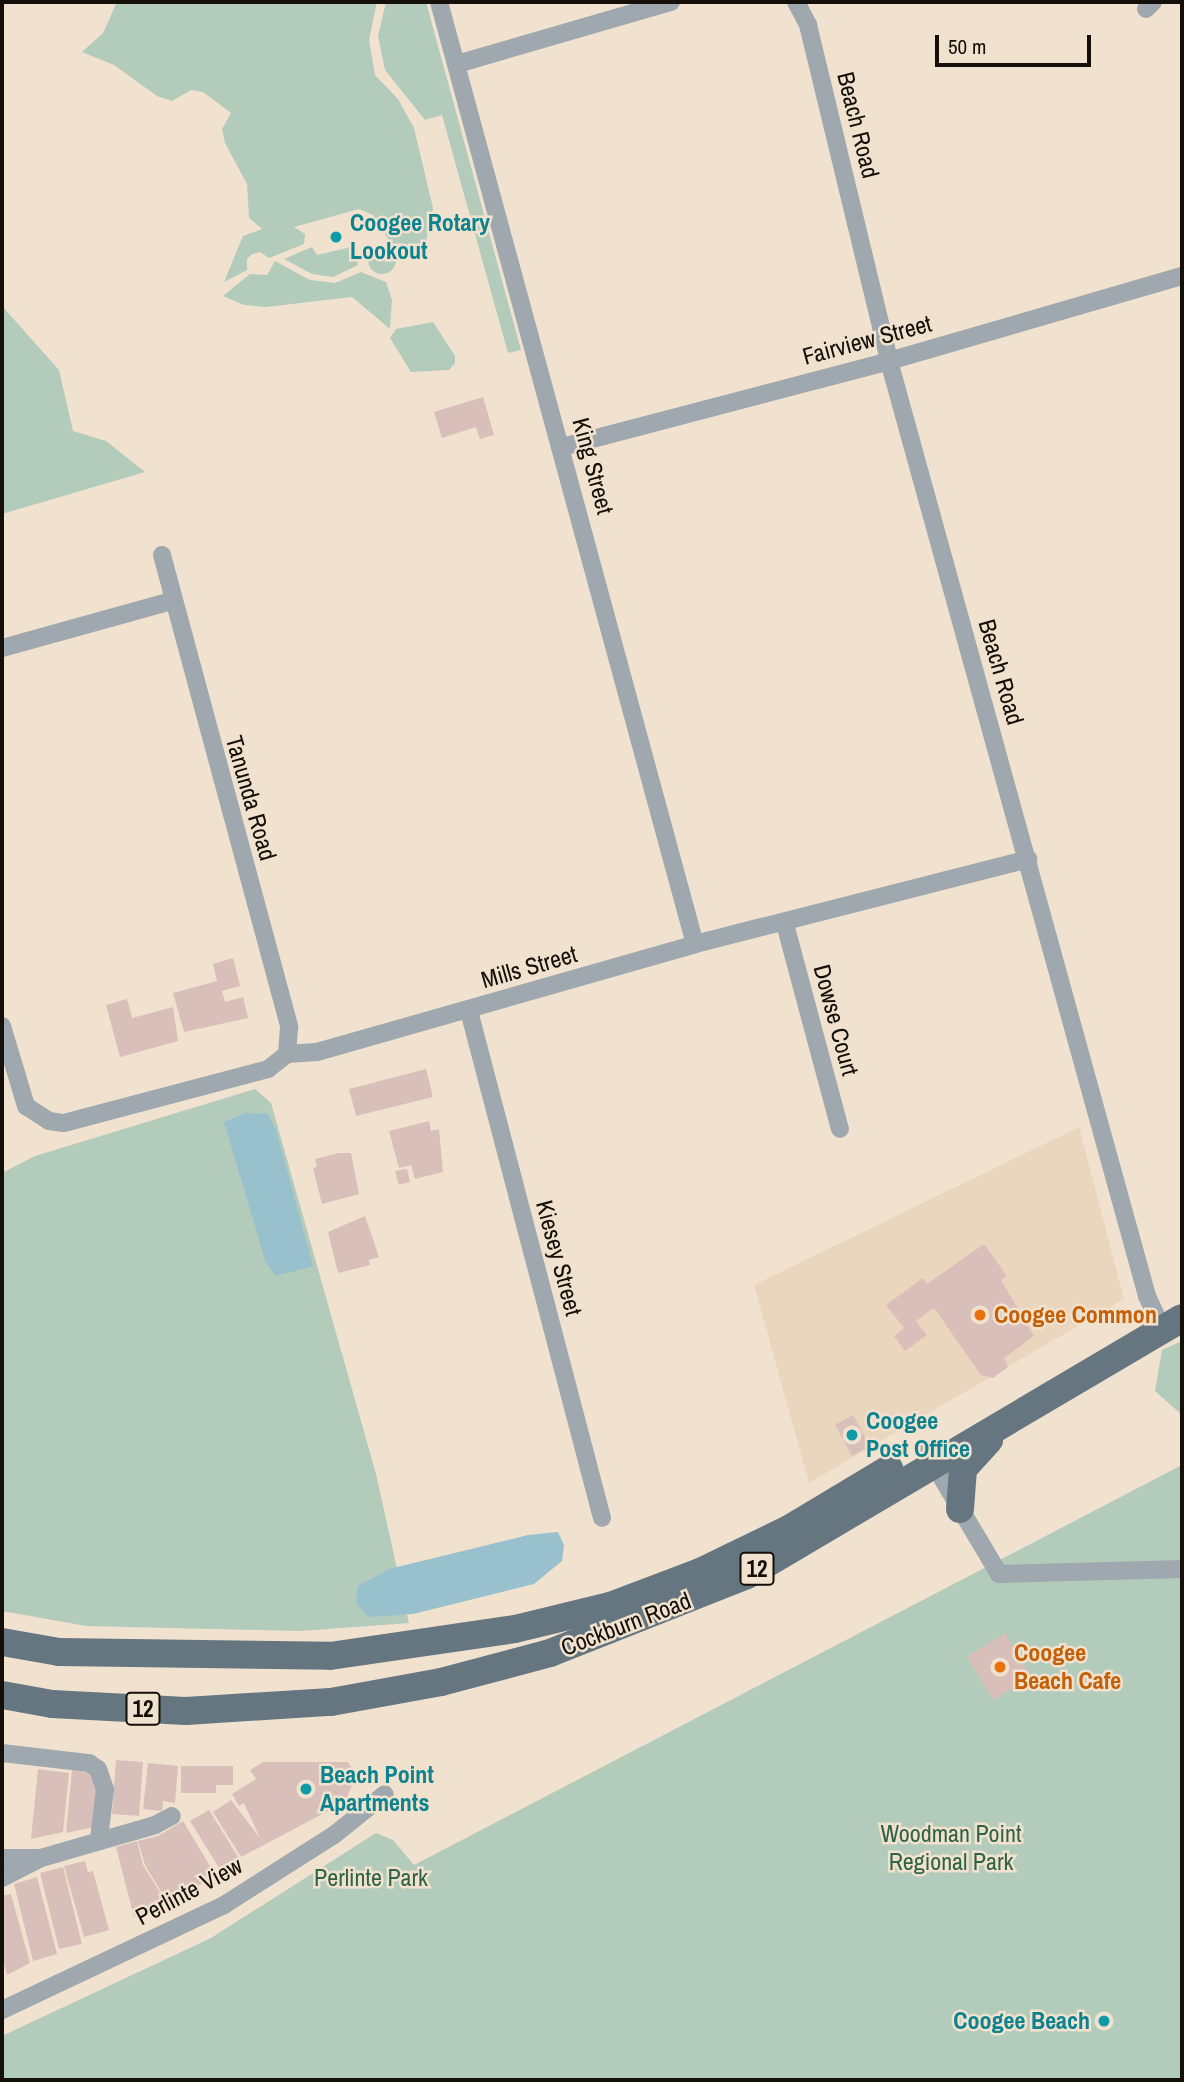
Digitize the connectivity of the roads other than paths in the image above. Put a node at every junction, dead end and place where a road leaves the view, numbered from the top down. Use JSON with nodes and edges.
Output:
{"nodes":[{"id":1,"x":439,"y":2,"type":"edge"},
{"id":2,"x":671,"y":2,"type":"edge"},
{"id":3,"x":796,"y":2,"type":"edge"},
{"id":4,"x":457,"y":64,"type":"junction"},
{"id":5,"x":1182,"y":276,"type":"edge"},
{"id":6,"x":890,"y":361,"type":"junction"},
{"id":7,"x":562,"y":447,"type":"junction"},
{"id":8,"x":162,"y":555,"type":"dead end"},
{"id":9,"x":171,"y":601,"type":"junction"},
{"id":10,"x":2,"y":648,"type":"edge"},
{"id":11,"x":1028,"y":859,"type":"junction"},
{"id":12,"x":785,"y":924,"type":"junction"},
{"id":13,"x":695,"y":944,"type":"junction"},
{"id":14,"x":469,"y":1010,"type":"junction"},
{"id":15,"x":2,"y":1026,"type":"edge"},
{"id":16,"x":287,"y":1054,"type":"junction"},
{"id":17,"x":840,"y":1129,"type":"dead end"},
{"id":18,"x":1182,"y":1299,"type":"edge"},
{"id":19,"x":1166,"y":1320,"type":"edge"},
{"id":20,"x":1007,"y":1419,"type":"junction"},
{"id":21,"x":929,"y":1456,"type":"junction"},
{"id":22,"x":960,"y":1509,"type":"junction"},
{"id":23,"x":602,"y":1518,"type":"dead end"},
{"id":24,"x":1182,"y":1569,"type":"edge"},
{"id":25,"x":2,"y":1642,"type":"edge"},
{"id":26,"x":2,"y":1695,"type":"edge"},
{"id":27,"x":2,"y":1753,"type":"edge"},
{"id":28,"x":385,"y":1794,"type":"dead end"},
{"id":29,"x":172,"y":1816,"type":"dead end"},
{"id":30,"x":99,"y":1839,"type":"junction"},
{"id":31,"x":2,"y":1858,"type":"edge"},
{"id":32,"x":41,"y":1858,"type":"junction"},
{"id":33,"x":2,"y":1878,"type":"edge"},
{"id":34,"x":2,"y":2010,"type":"edge"}],
"edges":[{"from":1,"to":4,"type":"street","name":"King Street"},
{"from":2,"to":4,"type":"street"},
{"from":3,"to":6,"type":"street","name":"Beach Road"},
{"from":4,"to":7,"type":"street","name":"King Street"},
{"from":5,"to":6,"type":"street","name":"Fairview Street"},
{"from":6,"to":7,"type":"street","name":"Fairview Street"},
{"from":6,"to":11,"type":"street","name":"Beach Road"},
{"from":7,"to":13,"type":"street","name":"King Street"},
{"from":8,"to":9,"type":"street","name":"Tanunda Road"},
{"from":9,"to":10,"type":"street"},
{"from":9,"to":16,"type":"street","name":"Tanunda Road"},
{"from":11,"to":12,"type":"street","name":"Mills Street"},
{"from":11,"to":19,"type":"street","name":"Beach Road"},
{"from":12,"to":13,"type":"street","name":"Mills Street"},
{"from":12,"to":17,"type":"street","name":"Dowse Court"},
{"from":13,"to":14,"type":"street","name":"Mills Street"},
{"from":14,"to":16,"type":"street","name":"Mills Street"},
{"from":14,"to":23,"type":"street","name":"Kiesey Street"},
{"from":15,"to":16,"type":"street","name":"Mills Street"},
{"from":18,"to":19,"type":"main road","name":"Cockburn Road","number":"12"},
{"from":19,"to":20,"type":"main road","name":"Cockburn Road","number":"12"},
{"from":19,"to":21,"type":"main road","name":"Cockburn Road","number":"12"},
{"from":20,"to":21,"type":"main road","name":"Cockburn Road","number":"12"},
{"from":20,"to":22,"type":"main road"},
{"from":21,"to":22,"type":"street"},
{"from":21,"to":25,"type":"main road","name":"Cockburn Road","number":"12"},
{"from":21,"to":26,"type":"main road","name":"Cockburn Road","number":"12"},
{"from":22,"to":24,"type":"street"},
{"from":27,"to":30,"type":"street"},
{"from":28,"to":34,"type":"street","name":"Perlinte View"},
{"from":29,"to":30,"type":"street"},
{"from":30,"to":32,"type":"street"},
{"from":31,"to":32,"type":"street"},
{"from":32,"to":33,"type":"street"}]}
